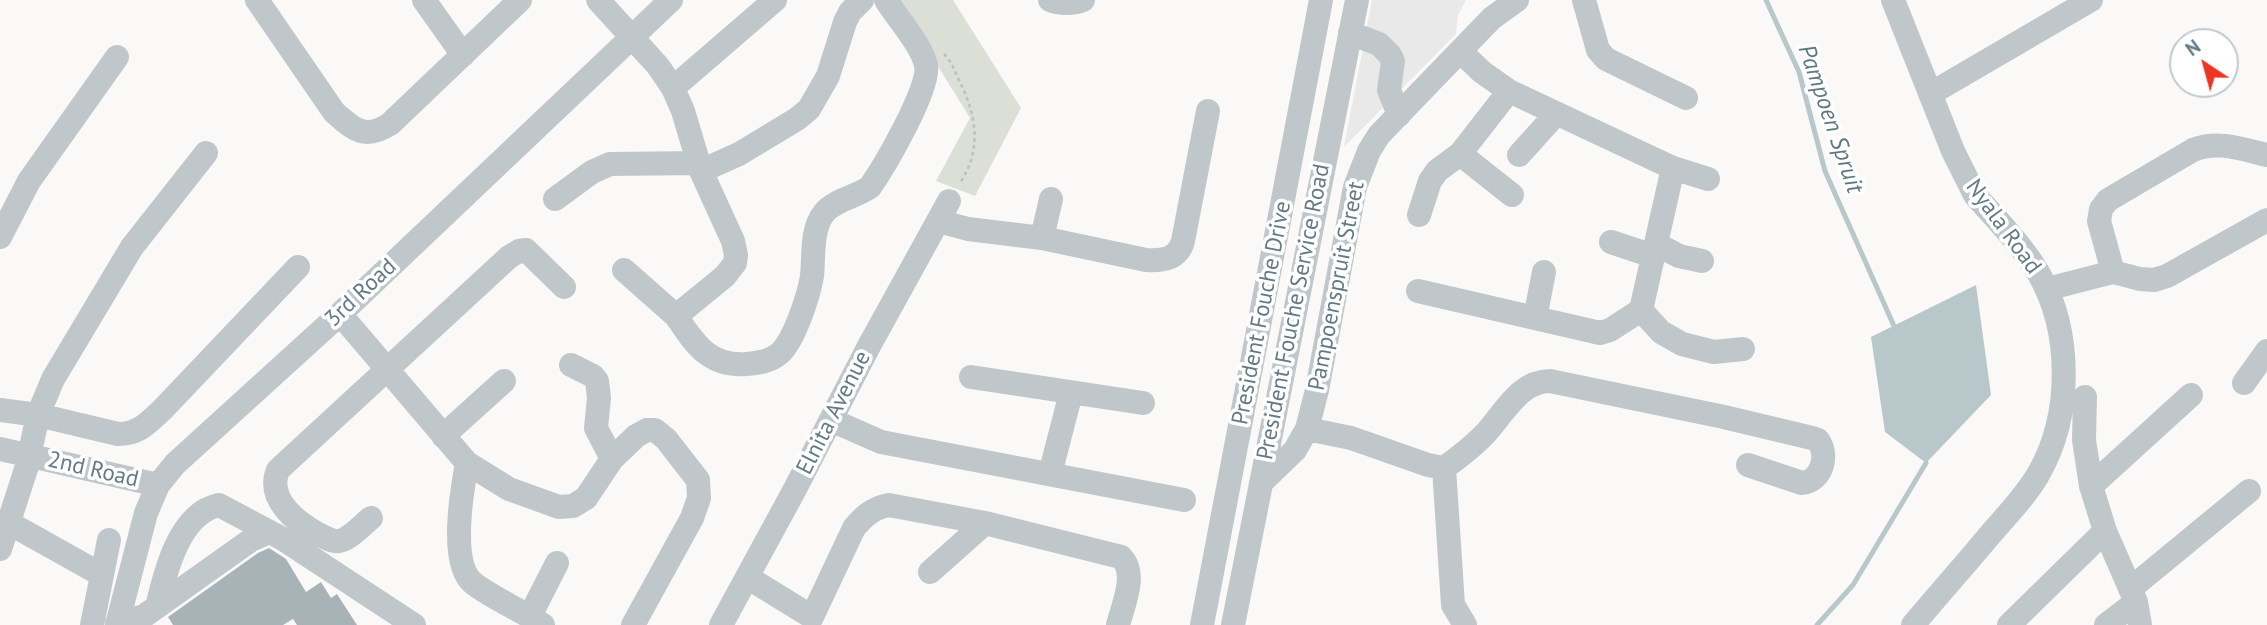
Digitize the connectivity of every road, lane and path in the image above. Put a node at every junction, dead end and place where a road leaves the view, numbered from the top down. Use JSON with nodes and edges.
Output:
{"nodes":[{"id":1,"x":257,"y":0,"type":"edge"},
{"id":2,"x":424,"y":0,"type":"edge"},
{"id":3,"x":520,"y":0,"type":"edge"},
{"id":4,"x":598,"y":0,"type":"edge"},
{"id":5,"x":671,"y":0,"type":"edge"},
{"id":6,"x":775,"y":0,"type":"edge"},
{"id":7,"x":862,"y":0,"type":"edge"},
{"id":8,"x":886,"y":0,"type":"edge"},
{"id":9,"x":1050,"y":0,"type":"edge"},
{"id":10,"x":1083,"y":0,"type":"edge"},
{"id":11,"x":1321,"y":0,"type":"edge"},
{"id":12,"x":1357,"y":0,"type":"edge"},
{"id":13,"x":1584,"y":0,"type":"edge"},
{"id":14,"x":1893,"y":0,"type":"edge"},
{"id":15,"x":2091,"y":0,"type":"edge"},
{"id":16,"x":1513,"y":2,"type":"edge"},
{"id":17,"x":1350,"y":33,"type":"junction"},
{"id":18,"x":632,"y":36,"type":"junction"},
{"id":19,"x":941,"y":49,"type":"dead end"},
{"id":20,"x":1461,"y":52,"type":"junction"},
{"id":21,"x":463,"y":55,"type":"junction"},
{"id":22,"x":117,"y":57,"type":"dead end"},
{"id":23,"x":673,"y":89,"type":"junction"},
{"id":24,"x":1509,"y":91,"type":"junction"},
{"id":25,"x":1930,"y":94,"type":"junction"},
{"id":26,"x":1686,"y":98,"type":"dead end"},
{"id":27,"x":1209,"y":111,"type":"dead end"},
{"id":28,"x":1556,"y":114,"type":"junction"},
{"id":29,"x":1399,"y":116,"type":"junction"},
{"id":30,"x":206,"y":153,"type":"dead end"},
{"id":31,"x":1460,"y":154,"type":"junction"},
{"id":32,"x":1519,"y":155,"type":"dead end"},
{"id":33,"x":2267,"y":155,"type":"edge"},
{"id":34,"x":700,"y":167,"type":"junction"},
{"id":35,"x":1673,"y":167,"type":"junction"},
{"id":36,"x":1708,"y":179,"type":"dead end"},
{"id":37,"x":1512,"y":195,"type":"dead end"},
{"id":38,"x":555,"y":199,"type":"dead end"},
{"id":39,"x":1051,"y":199,"type":"dead end"},
{"id":40,"x":943,"y":211,"type":"junction"},
{"id":41,"x":1419,"y":215,"type":"dead end"},
{"id":42,"x":2267,"y":220,"type":"edge"},
{"id":43,"x":0,"y":237,"type":"edge"},
{"id":44,"x":1042,"y":238,"type":"junction"},
{"id":45,"x":1611,"y":242,"type":"dead end"},
{"id":46,"x":1654,"y":250,"type":"junction"},
{"id":47,"x":1702,"y":261,"type":"dead end"},
{"id":48,"x":298,"y":267,"type":"dead end"},
{"id":49,"x":624,"y":270,"type":"dead end"},
{"id":50,"x":1544,"y":272,"type":"dead end"},
{"id":51,"x":2113,"y":272,"type":"junction"},
{"id":52,"x":564,"y":286,"type":"dead end"},
{"id":53,"x":2047,"y":289,"type":"junction"},
{"id":54,"x":1418,"y":290,"type":"dead end"},
{"id":55,"x":1641,"y":310,"type":"junction"},
{"id":56,"x":340,"y":314,"type":"junction"},
{"id":57,"x":676,"y":316,"type":"junction"},
{"id":58,"x":1535,"y":318,"type":"junction"},
{"id":59,"x":1743,"y":349,"type":"dead end"},
{"id":60,"x":2267,"y":351,"type":"edge"},
{"id":61,"x":570,"y":365,"type":"dead end"},
{"id":62,"x":387,"y":369,"type":"junction"},
{"id":63,"x":971,"y":377,"type":"dead end"},
{"id":64,"x":504,"y":381,"type":"dead end"},
{"id":65,"x":2244,"y":383,"type":"dead end"},
{"id":66,"x":1071,"y":393,"type":"junction"},
{"id":67,"x":2191,"y":395,"type":"dead end"},
{"id":68,"x":2085,"y":397,"type":"dead end"},
{"id":69,"x":1143,"y":403,"type":"dead end"},
{"id":70,"x":0,"y":410,"type":"edge"},
{"id":71,"x":38,"y":415,"type":"junction"},
{"id":72,"x":831,"y":420,"type":"junction"},
{"id":73,"x":1307,"y":429,"type":"junction"},
{"id":74,"x":443,"y":436,"type":"junction"},
{"id":75,"x":0,"y":449,"type":"edge"},
{"id":76,"x":29,"y":455,"type":"junction"},
{"id":77,"x":612,"y":459,"type":"junction"},
{"id":78,"x":467,"y":463,"type":"junction"},
{"id":79,"x":1748,"y":465,"type":"dead end"},
{"id":80,"x":1444,"y":468,"type":"junction"},
{"id":81,"x":1050,"y":474,"type":"junction"},
{"id":82,"x":1261,"y":483,"type":"junction"},
{"id":83,"x":158,"y":485,"type":"junction"},
{"id":84,"x":2091,"y":486,"type":"junction"},
{"id":85,"x":2249,"y":491,"type":"dead end"},
{"id":86,"x":1184,"y":500,"type":"dead end"},
{"id":87,"x":371,"y":518,"type":"dead end"},
{"id":88,"x":9,"y":523,"type":"junction"},
{"id":89,"x":985,"y":523,"type":"junction"},
{"id":90,"x":269,"y":531,"type":"junction"},
{"id":91,"x":2105,"y":531,"type":"junction"},
{"id":92,"x":109,"y":540,"type":"dead end"},
{"id":93,"x":0,"y":549,"type":"edge"},
{"id":94,"x":557,"y":563,"type":"dead end"},
{"id":95,"x":930,"y":572,"type":"dead end"},
{"id":96,"x":102,"y":575,"type":"junction"},
{"id":97,"x":747,"y":577,"type":"junction"},
{"id":98,"x":2135,"y":605,"type":"edge"},
{"id":99,"x":157,"y":607,"type":"junction"},
{"id":100,"x":537,"y":621,"type":"edge"},
{"id":101,"x":400,"y":622,"type":"edge"},
{"id":102,"x":816,"y":622,"type":"edge"},
{"id":103,"x":117,"y":624,"type":"edge"},
{"id":104,"x":92,"y":625,"type":"edge"},
{"id":105,"x":633,"y":625,"type":"edge"},
{"id":106,"x":721,"y":625,"type":"edge"},
{"id":107,"x":1118,"y":625,"type":"edge"},
{"id":108,"x":1202,"y":625,"type":"edge"},
{"id":109,"x":1233,"y":625,"type":"edge"},
{"id":110,"x":1465,"y":625,"type":"edge"},
{"id":111,"x":1913,"y":625,"type":"edge"},
{"id":112,"x":2009,"y":625,"type":"edge"},
{"id":113,"x":2106,"y":625,"type":"edge"}],
"edges":[{"from":1,"to":21,"type":"street"},
{"from":2,"to":21,"type":"street"},
{"from":3,"to":21,"type":"street"},
{"from":4,"to":18,"type":"street"},
{"from":5,"to":18,"type":"street","name":"3rd Road"},
{"from":6,"to":23,"type":"street"},
{"from":7,"to":34,"type":"street"},
{"from":8,"to":57,"type":"street"},
{"from":9,"to":10,"type":"street"},
{"from":11,"to":108,"type":"street","name":"President Fouche Drive"},
{"from":12,"to":17,"type":"street","name":"President Fouche Service Road"},
{"from":13,"to":26,"type":"street"},
{"from":14,"to":25,"type":"street","name":"Nyala Road"},
{"from":15,"to":25,"type":"street"},
{"from":16,"to":20,"type":"street","name":"Pampoenspruit Street"},
{"from":17,"to":29,"type":"street"},
{"from":17,"to":82,"type":"street","name":"President Fouche Service Road"},
{"from":18,"to":23,"type":"street"},
{"from":18,"to":56,"type":"street","name":"3rd Road"},
{"from":19,"to":40,"type":"path"},
{"from":20,"to":24,"type":"street"},
{"from":20,"to":29,"type":"street","name":"Pampoenspruit Street"},
{"from":22,"to":43,"type":"street"},
{"from":23,"to":34,"type":"street"},
{"from":24,"to":28,"type":"street"},
{"from":24,"to":31,"type":"street"},
{"from":25,"to":53,"type":"street","name":"Nyala Road"},
{"from":27,"to":44,"type":"street"},
{"from":28,"to":32,"type":"street"},
{"from":28,"to":35,"type":"street"},
{"from":29,"to":73,"type":"street","name":"Pampoenspruit Street"},
{"from":30,"to":71,"type":"street"},
{"from":31,"to":37,"type":"street"},
{"from":31,"to":41,"type":"street"},
{"from":33,"to":51,"type":"street"},
{"from":34,"to":38,"type":"street"},
{"from":34,"to":57,"type":"street"},
{"from":35,"to":36,"type":"street"},
{"from":35,"to":46,"type":"street"},
{"from":39,"to":44,"type":"street"},
{"from":40,"to":44,"type":"street"},
{"from":40,"to":72,"type":"street","name":"Elnita Avenue"},
{"from":42,"to":51,"type":"street"},
{"from":45,"to":46,"type":"street"},
{"from":46,"to":47,"type":"street"},
{"from":46,"to":55,"type":"street"},
{"from":48,"to":71,"type":"street"},
{"from":49,"to":57,"type":"street"},
{"from":50,"to":58,"type":"street"},
{"from":51,"to":53,"type":"street"},
{"from":52,"to":62,"type":"street"},
{"from":53,"to":111,"type":"street","name":"Nyala Road"},
{"from":54,"to":58,"type":"street"},
{"from":55,"to":58,"type":"street"},
{"from":55,"to":59,"type":"street"},
{"from":56,"to":62,"type":"street"},
{"from":56,"to":83,"type":"street","name":"3rd Road"},
{"from":60,"to":65,"type":"street"},
{"from":61,"to":77,"type":"street"},
{"from":62,"to":74,"type":"street"},
{"from":62,"to":87,"type":"street"},
{"from":63,"to":66,"type":"street"},
{"from":64,"to":74,"type":"street"},
{"from":66,"to":69,"type":"street"},
{"from":66,"to":81,"type":"street"},
{"from":67,"to":84,"type":"street"},
{"from":68,"to":84,"type":"street"},
{"from":70,"to":71,"type":"street"},
{"from":71,"to":76,"type":"street"},
{"from":72,"to":81,"type":"street"},
{"from":72,"to":97,"type":"street","name":"Elnita Avenue"},
{"from":73,"to":80,"type":"street"},
{"from":73,"to":82,"type":"street","name":"Pampoenspruit Street"},
{"from":74,"to":78,"type":"street"},
{"from":75,"to":76,"type":"street","name":"2nd Road"},
{"from":76,"to":83,"type":"street","name":"2nd Road"},
{"from":76,"to":88,"type":"street"},
{"from":77,"to":78,"type":"street"},
{"from":77,"to":105,"type":"street"},
{"from":78,"to":100,"type":"street"},
{"from":79,"to":80,"type":"street"},
{"from":80,"to":110,"type":"street"},
{"from":81,"to":86,"type":"street"},
{"from":82,"to":109,"type":"street","name":"President Fouche Service Road"},
{"from":83,"to":103,"type":"street","name":"3rd Road"},
{"from":84,"to":91,"type":"street"},
{"from":85,"to":98,"type":"street"},
{"from":88,"to":93,"type":"street"},
{"from":88,"to":96,"type":"street"},
{"from":89,"to":95,"type":"street"},
{"from":89,"to":102,"type":"street"},
{"from":89,"to":107,"type":"street"},
{"from":90,"to":99,"type":"street"},
{"from":90,"to":99,"type":"street"},
{"from":90,"to":101,"type":"street"},
{"from":91,"to":98,"type":"street"},
{"from":91,"to":112,"type":"street"},
{"from":92,"to":96,"type":"street"},
{"from":94,"to":100,"type":"street"},
{"from":96,"to":104,"type":"street"},
{"from":97,"to":102,"type":"street"},
{"from":97,"to":106,"type":"street","name":"Elnita Avenue"},
{"from":98,"to":113,"type":"street"},
{"from":99,"to":103,"type":"street"}]}
